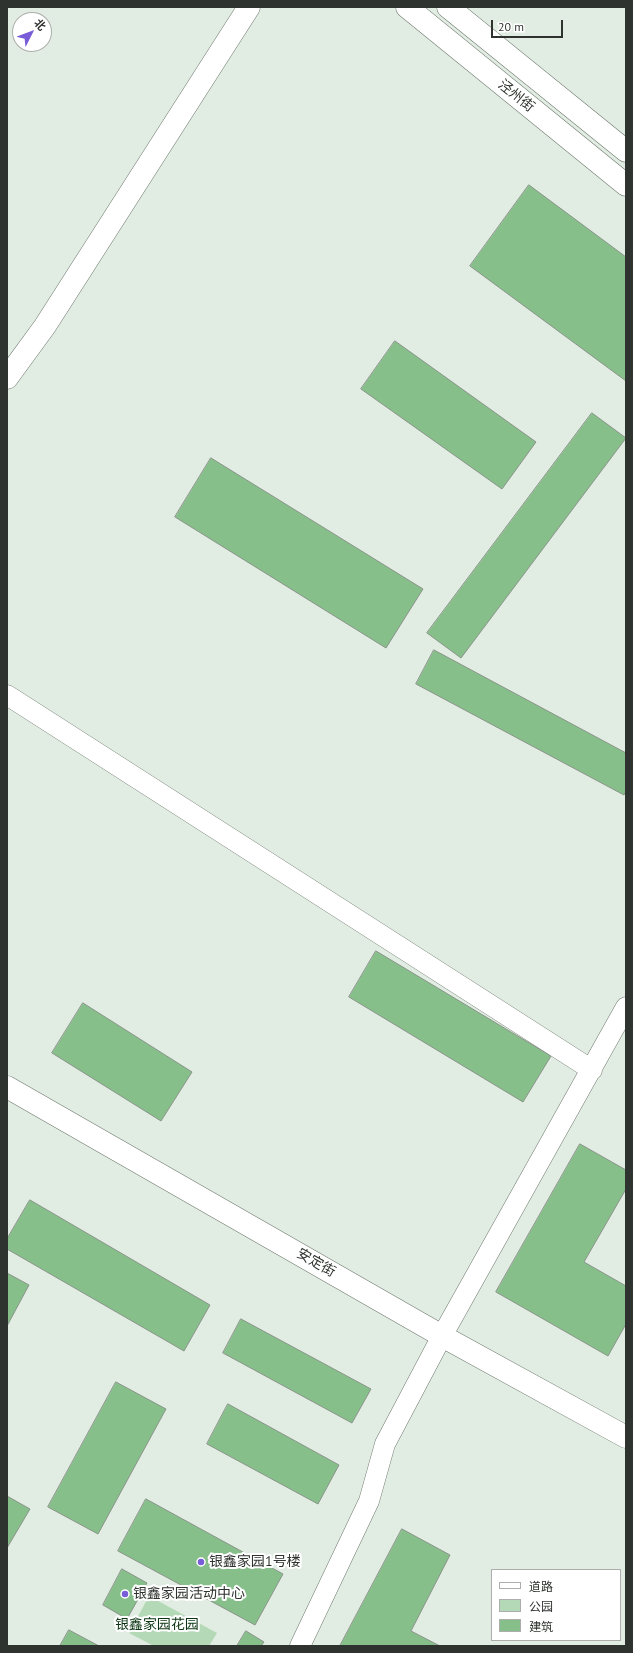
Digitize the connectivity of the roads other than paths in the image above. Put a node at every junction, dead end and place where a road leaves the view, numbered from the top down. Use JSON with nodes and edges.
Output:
{"nodes":[{"id":1,"x":249,"y":7,"type":"edge"},
{"id":2,"x":407,"y":7,"type":"edge"},
{"id":3,"x":448,"y":7,"type":"edge"},
{"id":4,"x":626,"y":151,"type":"edge"},
{"id":5,"x":626,"y":185,"type":"edge"},
{"id":6,"x":7,"y":378,"type":"edge"},
{"id":7,"x":7,"y":695,"type":"edge"},
{"id":8,"x":626,"y":1007,"type":"edge"},
{"id":9,"x":592,"y":1070,"type":"junction"},
{"id":10,"x":7,"y":1087,"type":"edge"},
{"id":11,"x":442,"y":1336,"type":"junction"},
{"id":12,"x":626,"y":1437,"type":"edge"},
{"id":13,"x":300,"y":1646,"type":"edge"}],
"edges":[{"from":1,"to":6,"type":"street"},
{"from":2,"to":5,"type":"street","name":"泾州街"},
{"from":3,"to":4,"type":"street","name":"泾州街"},
{"from":7,"to":9,"type":"street"},
{"from":8,"to":9,"type":"street"},
{"from":9,"to":11,"type":"street"},
{"from":10,"to":11,"type":"street","name":"安定街"},
{"from":11,"to":12,"type":"street","name":"安定街"},
{"from":11,"to":13,"type":"street"}]}
